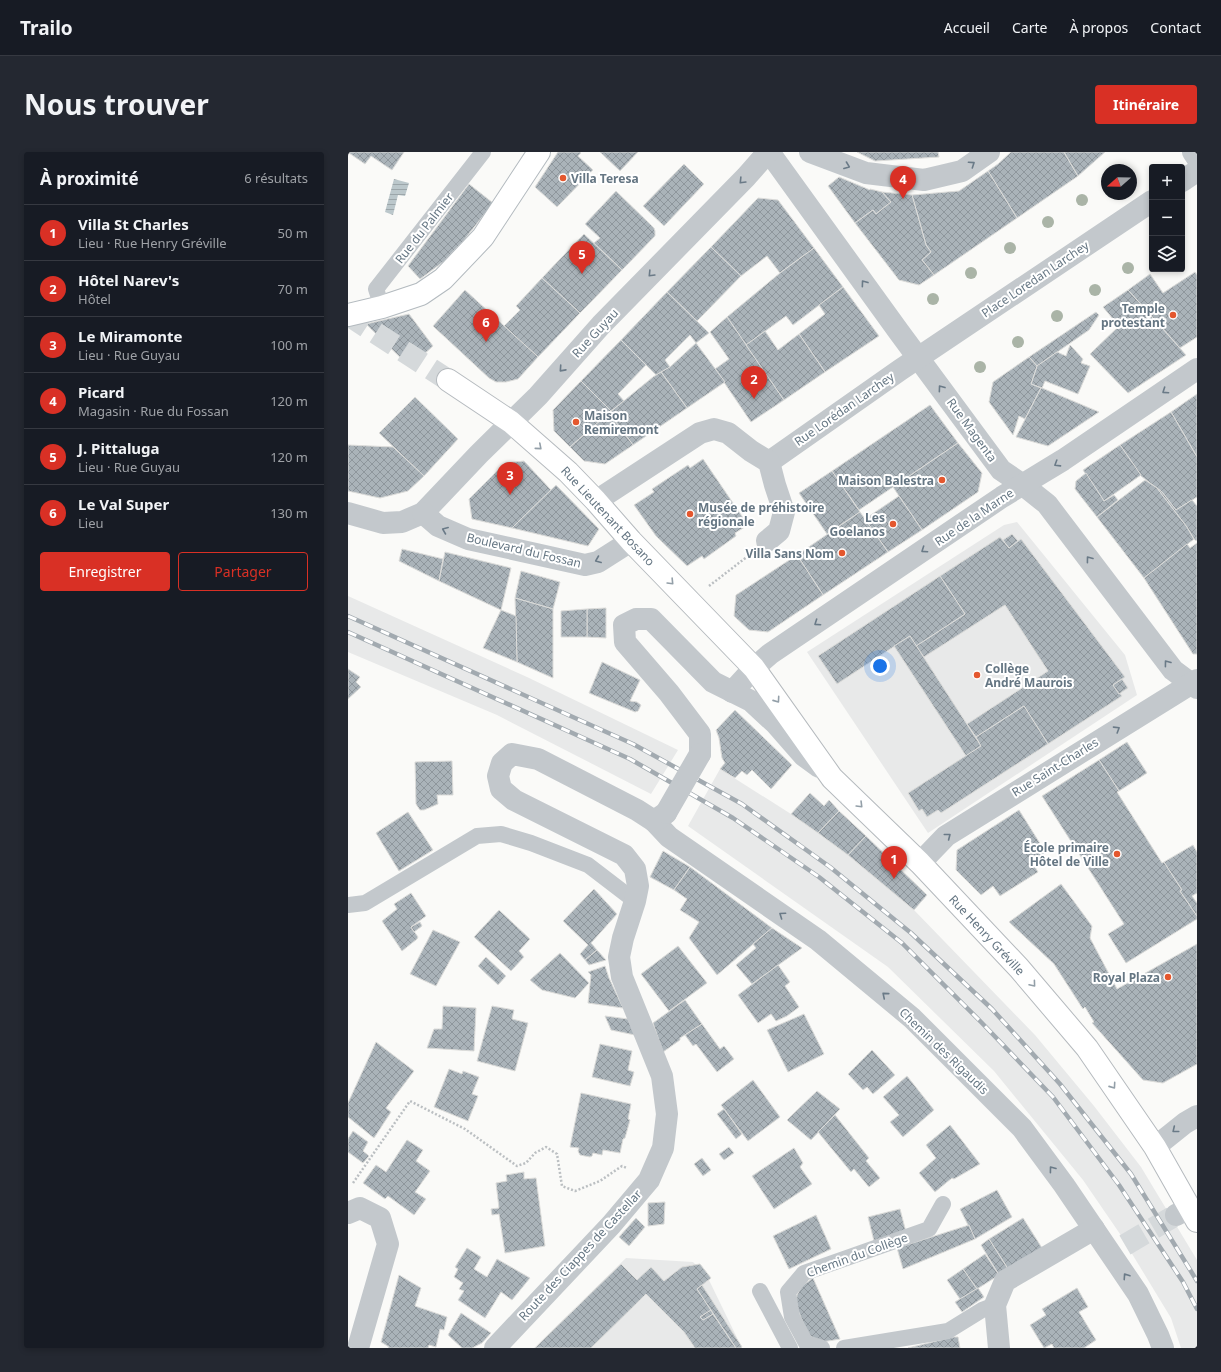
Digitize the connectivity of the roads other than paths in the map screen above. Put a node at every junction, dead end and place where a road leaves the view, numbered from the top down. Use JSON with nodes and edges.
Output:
{"nodes":[{"id":1,"x":483,"y":152,"type":"edge"},
{"id":2,"x":539,"y":152,"type":"edge"},
{"id":3,"x":769,"y":152,"type":"edge"},
{"id":4,"x":810,"y":152,"type":"edge"},
{"id":5,"x":989,"y":152,"type":"edge"},
{"id":6,"x":1193,"y":152,"type":"edge"},
{"id":7,"x":1197,"y":158,"type":"edge"},
{"id":8,"x":1197,"y":170,"type":"edge"},
{"id":9,"x":1185,"y":179,"type":"edge"},
{"id":10,"x":1149,"y":203,"type":"edge"},
{"id":11,"x":382,"y":307,"type":"junction"},
{"id":12,"x":348,"y":315,"type":"edge"},
{"id":13,"x":918,"y":358,"type":"junction"},
{"id":14,"x":1197,"y":370,"type":"edge"},
{"id":15,"x":448,"y":380,"type":"tunnel mouth"},
{"id":16,"x":511,"y":422,"type":"junction"},
{"id":17,"x":769,"y":462,"type":"junction"},
{"id":18,"x":1023,"y":485,"type":"junction"},
{"id":19,"x":596,"y":501,"type":"junction"},
{"id":20,"x":423,"y":513,"type":"junction"},
{"id":21,"x":348,"y":514,"type":"edge"},
{"id":22,"x":767,"y":540,"type":"road end"},
{"id":23,"x":632,"y":541,"type":"junction"},
{"id":24,"x":754,"y":668,"type":"junction"},
{"id":25,"x":1195,"y":684,"type":"edge"},
{"id":26,"x":732,"y":692,"type":"junction"},
{"id":27,"x":832,"y":778,"type":"junction"},
{"id":28,"x":660,"y":817,"type":"junction"},
{"id":29,"x":920,"y":863,"type":"junction"},
{"id":30,"x":635,"y":901,"type":"junction"},
{"id":31,"x":348,"y":905,"type":"edge"},
{"id":32,"x":1197,"y":1116,"type":"edge"},
{"id":33,"x":1155,"y":1147,"type":"junction"},
{"id":34,"x":943,"y":1204,"type":"dead end"},
{"id":35,"x":348,"y":1213,"type":"edge"},
{"id":36,"x":1188,"y":1215,"type":"edge"},
{"id":37,"x":1094,"y":1229,"type":"junction"},
{"id":38,"x":760,"y":1291,"type":"dead end"},
{"id":39,"x":995,"y":1305,"type":"junction"},
{"id":40,"x":358,"y":1348,"type":"edge"},
{"id":41,"x":495,"y":1348,"type":"edge"},
{"id":42,"x":790,"y":1348,"type":"edge"},
{"id":43,"x":822,"y":1348,"type":"edge"},
{"id":44,"x":844,"y":1348,"type":"edge"},
{"id":45,"x":999,"y":1348,"type":"edge"},
{"id":46,"x":1162,"y":1348,"type":"edge"}],
"edges":[{"from":1,"to":11,"type":"lane","name":"Rue du Palmier"},
{"from":2,"to":11,"type":"main road"},
{"from":13,"to":3,"type":"street","name":"Rue Magenta","one_way":true},
{"from":3,"to":16,"type":"street","name":"Rue Guyau","one_way":true},
{"from":4,"to":5,"type":"street","one_way":true},
{"from":6,"to":7,"type":"street"},
{"from":8,"to":9,"type":"street"},
{"from":10,"to":13,"type":"street","name":"Place Loredan Larchey"},
{"from":11,"to":12,"type":"main road"},
{"from":13,"to":17,"type":"street","name":"Rue Lorédan Larchey"},
{"from":18,"to":13,"type":"street","name":"Rue Magenta","one_way":true},
{"from":14,"to":18,"type":"street","name":"Rue de la Marne","one_way":true},
{"from":15,"to":16,"type":"main road","name":"Rue Lieutenant Bosano"},
{"from":16,"to":19,"type":"main road","name":"Rue Lieutenant Bosano","one_way":true},
{"from":16,"to":20,"type":"street","name":"Rue Guyau"},
{"from":17,"to":19,"type":"street"},
{"from":17,"to":22,"type":"street"},
{"from":18,"to":24,"type":"street","name":"Rue de la Marne","one_way":true},
{"from":25,"to":18,"type":"street","name":"Rue Magenta","one_way":true},
{"from":19,"to":23,"type":"main road","name":"Rue Lieutenant Bosano"},
{"from":20,"to":21,"type":"street"},
{"from":23,"to":20,"type":"street","name":"Boulevard du Fossan","one_way":true},
{"from":23,"to":24,"type":"main road","name":"Rue Lieutenant Bosano","one_way":true},
{"from":24,"to":26,"type":"street"},
{"from":24,"to":27,"type":"main road","name":"Rue Henry Gréville","one_way":true},
{"from":29,"to":25,"type":"street","name":"Rue Saint-Charles","one_way":true},
{"from":26,"to":27,"type":"street"},
{"from":26,"to":28,"type":"street","bridge":true},
{"from":27,"to":29,"type":"main road","name":"Rue Henry Gréville","one_way":true},
{"from":28,"to":30,"type":"street","name":"Route des Ciappes de Castellar"},
{"from":37,"to":28,"type":"street","name":"Chemin des Rigaudis","one_way":true},
{"from":29,"to":33,"type":"main road","name":"Rue Henry Gréville","one_way":true},
{"from":30,"to":31,"type":"lane"},
{"from":30,"to":41,"type":"street","name":"Route des Ciappes de Castellar"},
{"from":32,"to":33,"type":"street","one_way":true},
{"from":33,"to":36,"type":"main road","name":"Rue Henry Gréville"},
{"from":34,"to":43,"type":"lane","name":"Chemin du Collège"},
{"from":35,"to":40,"type":"street"},
{"from":37,"to":39,"type":"street"},
{"from":46,"to":37,"type":"street","name":"Chemin des Rigaudis","one_way":true},
{"from":38,"to":42,"type":"lane"},
{"from":39,"to":44,"type":"lane"},
{"from":39,"to":45,"type":"street"}]}
